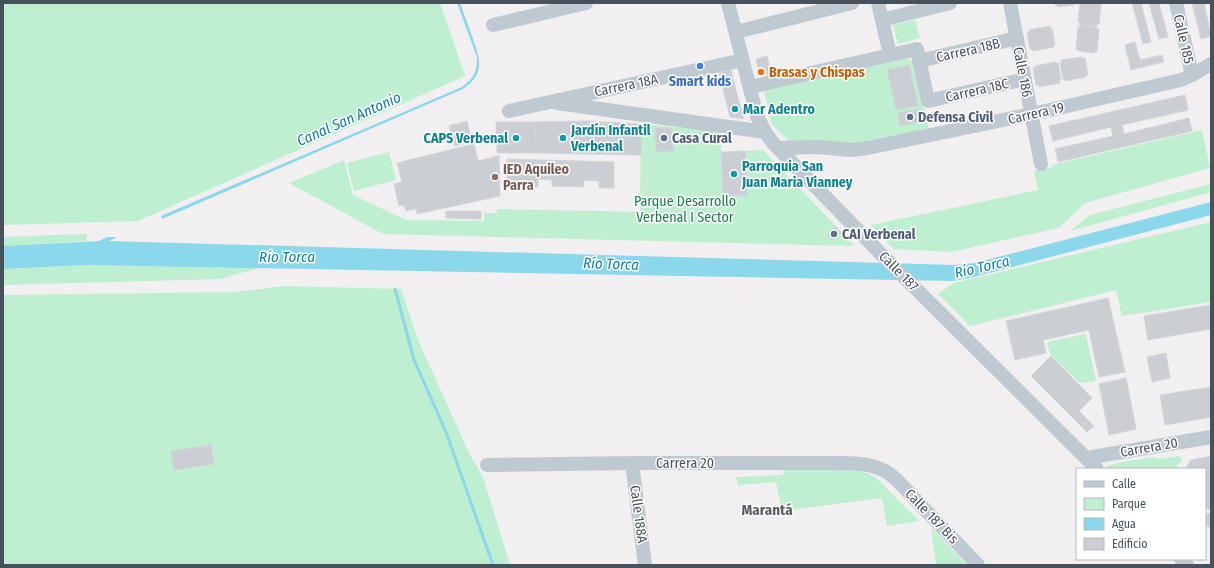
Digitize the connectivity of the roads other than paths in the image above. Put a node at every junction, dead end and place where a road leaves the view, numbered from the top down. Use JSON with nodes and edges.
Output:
{"nodes":[{"id":1,"x":586,"y":3,"type":"edge"},
{"id":2,"x":728,"y":3,"type":"edge"},
{"id":3,"x":852,"y":3,"type":"edge"},
{"id":4,"x":878,"y":3,"type":"edge"},
{"id":5,"x":950,"y":3,"type":"edge"},
{"id":6,"x":1010,"y":3,"type":"edge"},
{"id":7,"x":1176,"y":3,"type":"edge"},
{"id":8,"x":882,"y":20,"type":"junction"},
{"id":9,"x":493,"y":24,"type":"dead end"},
{"id":10,"x":736,"y":32,"type":"junction"},
{"id":11,"x":1017,"y":38,"type":"junction"},
{"id":12,"x":890,"y":55,"type":"junction"},
{"id":13,"x":918,"y":55,"type":"junction"},
{"id":14,"x":743,"y":60,"type":"junction"},
{"id":15,"x":1211,"y":64,"type":"edge"},
{"id":16,"x":1192,"y":75,"type":"junction"},
{"id":17,"x":1025,"y":79,"type":"junction"},
{"id":18,"x":750,"y":87,"type":"junction"},
{"id":19,"x":549,"y":102,"type":"junction"},
{"id":20,"x":509,"y":111,"type":"dead end"},
{"id":21,"x":1032,"y":114,"type":"junction"},
{"id":22,"x":765,"y":132,"type":"junction"},
{"id":23,"x":810,"y":147,"type":"junction"},
{"id":24,"x":779,"y":148,"type":"junction"},
{"id":25,"x":1041,"y":164,"type":"dead end"},
{"id":26,"x":798,"y":168,"type":"junction"},
{"id":27,"x":1211,"y":437,"type":"edge"},
{"id":28,"x":1086,"y":458,"type":"junction"},
{"id":29,"x":632,"y":463,"type":"junction"},
{"id":30,"x":487,"y":465,"type":"dead end"},
{"id":31,"x":1096,"y":468,"type":"edge"},
{"id":32,"x":883,"y":470,"type":"joint"},
{"id":33,"x":646,"y":565,"type":"edge"},
{"id":34,"x":978,"y":565,"type":"edge"}],
"edges":[{"from":1,"to":9,"type":"street"},
{"from":2,"to":10,"type":"street","name":"Calle 187"},
{"from":3,"to":10,"type":"street"},
{"from":4,"to":8,"type":"street"},
{"from":5,"to":8,"type":"street"},
{"from":6,"to":11,"type":"street","name":"Calle 186"},
{"from":7,"to":16,"type":"street","name":"Calle 185"},
{"from":8,"to":12,"type":"street"},
{"from":10,"to":14,"type":"street","name":"Calle 187"},
{"from":11,"to":13,"type":"street","name":"Carrera 18B"},
{"from":11,"to":17,"type":"street","name":"Calle 186"},
{"from":12,"to":13,"type":"street"},
{"from":12,"to":18,"type":"street"},
{"from":13,"to":17,"type":"street","name":"Carrera 18C"},
{"from":14,"to":18,"type":"street","name":"Calle 187"},
{"from":14,"to":19,"type":"street","name":"Carrera 18A"},
{"from":15,"to":16,"type":"street","name":"Carrera 19"},
{"from":16,"to":21,"type":"street","name":"Carrera 19"},
{"from":17,"to":21,"type":"street","name":"Calle 186"},
{"from":18,"to":22,"type":"street","name":"Calle 187"},
{"from":19,"to":20,"type":"street","name":"Carrera 18A"},
{"from":19,"to":22,"type":"street"},
{"from":21,"to":23,"type":"street","name":"Carrera 19"},
{"from":21,"to":25,"type":"street","name":"Calle 186"},
{"from":22,"to":24,"type":"street","name":"Calle 187"},
{"from":23,"to":24,"type":"street","name":"Carrera 19"},
{"from":23,"to":26,"type":"street"},
{"from":24,"to":26,"type":"street","name":"Calle 187"},
{"from":26,"to":28,"type":"street","name":"Calle 187"},
{"from":27,"to":28,"type":"street","name":"Carrera 20"},
{"from":28,"to":31,"type":"street","name":"Calle 187"},
{"from":29,"to":30,"type":"street","name":"Carrera 20"},
{"from":29,"to":32,"type":"street","name":"Carrera 20"},
{"from":29,"to":33,"type":"street","name":"Calle 188A"},
{"from":32,"to":34,"type":"street","name":"Calle 187 Bis"}]}
